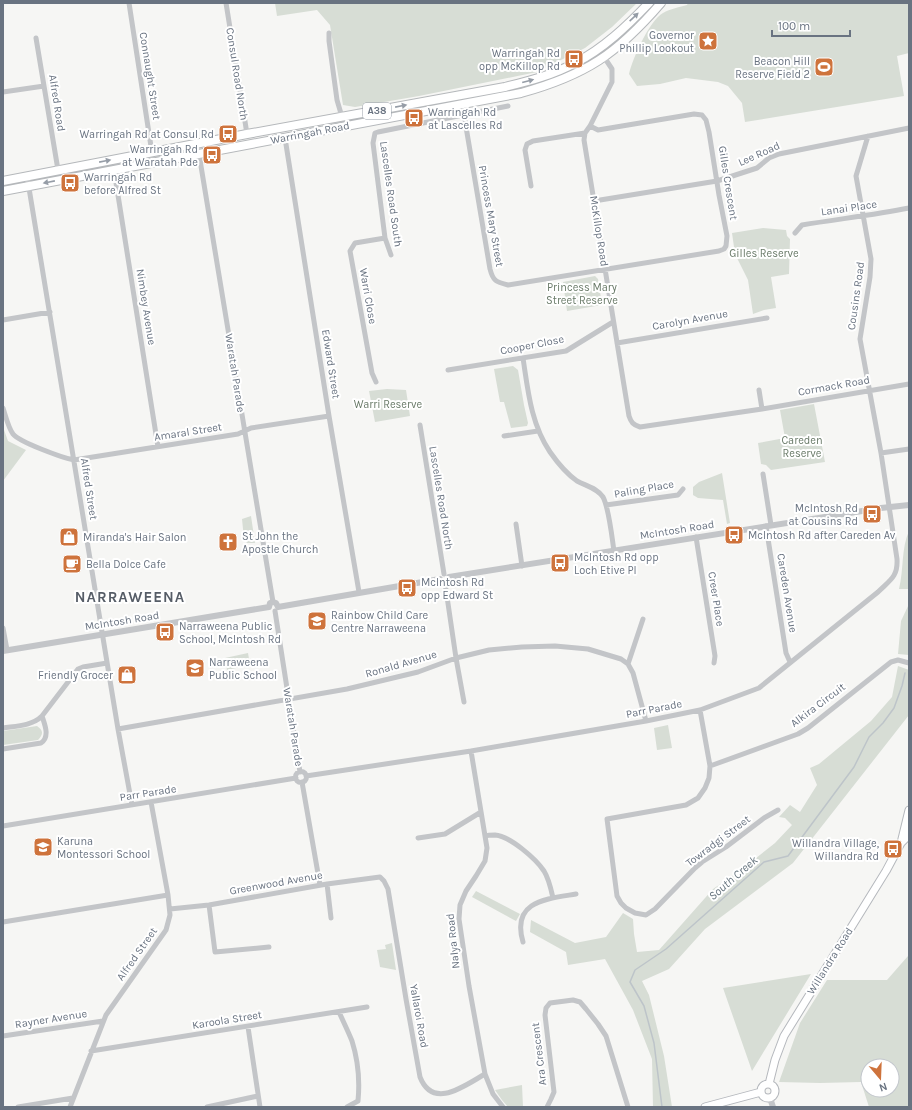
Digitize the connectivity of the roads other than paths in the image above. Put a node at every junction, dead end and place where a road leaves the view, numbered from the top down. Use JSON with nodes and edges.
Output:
{"nodes":[{"id":1,"x":129,"y":3,"type":"edge"},
{"id":2,"x":226,"y":3,"type":"edge"},
{"id":3,"x":648,"y":3,"type":"edge"},
{"id":4,"x":661,"y":3,"type":"edge"},
{"id":5,"x":329,"y":33,"type":"dead end"},
{"id":6,"x":36,"y":38,"type":"dead end"},
{"id":7,"x":598,"y":49,"type":"junction"},
{"id":8,"x":604,"y":57,"type":"junction"},
{"id":9,"x":44,"y":86,"type":"junction"},
{"id":10,"x":3,"y":92,"type":"edge"},
{"id":11,"x":508,"y":106,"type":"dead end"},
{"id":12,"x":464,"y":115,"type":"junction"},
{"id":13,"x":399,"y":116,"type":"junction"},
{"id":14,"x":342,"y":117,"type":"junction"},
{"id":15,"x":590,"y":126,"type":"junction"},
{"id":16,"x":401,"y":128,"type":"junction"},
{"id":17,"x":909,"y":128,"type":"edge"},
{"id":18,"x":585,"y":133,"type":"junction"},
{"id":19,"x":247,"y":134,"type":"junction"},
{"id":20,"x":868,"y":136,"type":"junction"},
{"id":21,"x":285,"y":138,"type":"junction"},
{"id":22,"x":197,"y":144,"type":"junction"},
{"id":23,"x":249,"y":144,"type":"junction"},
{"id":24,"x":152,"y":153,"type":"junction"},
{"id":25,"x":199,"y":154,"type":"junction"},
{"id":26,"x":58,"y":170,"type":"junction"},
{"id":27,"x":114,"y":170,"type":"junction"},
{"id":28,"x":28,"y":176,"type":"junction"},
{"id":29,"x":3,"y":181,"type":"edge"},
{"id":30,"x":717,"y":181,"type":"junction"},
{"id":31,"x":29,"y":186,"type":"junction"},
{"id":32,"x":531,"y":186,"type":"dead end"},
{"id":33,"x":3,"y":191,"type":"edge"},
{"id":34,"x":594,"y":201,"type":"junction"},
{"id":35,"x":909,"y":208,"type":"edge"},
{"id":36,"x":864,"y":216,"type":"junction"},
{"id":37,"x":795,"y":232,"type":"dead end"},
{"id":38,"x":386,"y":238,"type":"junction"},
{"id":39,"x":390,"y":255,"type":"dead end"},
{"id":40,"x":604,"y":269,"type":"junction"},
{"id":41,"x":50,"y":312,"type":"junction"},
{"id":42,"x":767,"y":318,"type":"dead end"},
{"id":43,"x":3,"y":320,"type":"edge"},
{"id":44,"x":613,"y":322,"type":"junction"},
{"id":45,"x":617,"y":343,"type":"junction"},
{"id":46,"x":523,"y":358,"type":"junction"},
{"id":47,"x":448,"y":370,"type":"dead end"},
{"id":48,"x":376,"y":382,"type":"dead end"},
{"id":49,"x":909,"y":384,"type":"edge"},
{"id":50,"x":759,"y":390,"type":"dead end"},
{"id":51,"x":870,"y":390,"type":"junction"},
{"id":52,"x":3,"y":408,"type":"edge"},
{"id":53,"x":762,"y":409,"type":"junction"},
{"id":54,"x":329,"y":416,"type":"junction"},
{"id":55,"x":632,"y":423,"type":"joint"},
{"id":56,"x":420,"y":425,"type":"dead end"},
{"id":57,"x":244,"y":431,"type":"junction"},
{"id":58,"x":538,"y":431,"type":"junction"},
{"id":59,"x":504,"y":436,"type":"dead end"},
{"id":60,"x":158,"y":447,"type":"junction"},
{"id":61,"x":909,"y":449,"type":"edge"},
{"id":62,"x":881,"y":453,"type":"junction"},
{"id":63,"x":74,"y":460,"type":"junction"},
{"id":64,"x":763,"y":474,"type":"dead end"},
{"id":65,"x":683,"y":489,"type":"dead end"},
{"id":66,"x":606,"y":505,"type":"junction"},
{"id":67,"x":909,"y":505,"type":"edge"},
{"id":68,"x":889,"y":507,"type":"junction"},
{"id":69,"x":516,"y":524,"type":"dead end"},
{"id":70,"x":768,"y":526,"type":"junction"},
{"id":71,"x":696,"y":537,"type":"junction"},
{"id":72,"x":614,"y":551,"type":"junction"},
{"id":73,"x":522,"y":566,"type":"junction"},
{"id":74,"x":444,"y":578,"type":"junction"},
{"id":75,"x":359,"y":592,"type":"junction"},
{"id":76,"x":274,"y":607,"type":"junction"},
{"id":77,"x":643,"y":619,"type":"dead end"},
{"id":78,"x":3,"y":628,"type":"edge"},
{"id":79,"x":102,"y":634,"type":"junction"},
{"id":80,"x":5,"y":650,"type":"edge"},
{"id":81,"x":456,"y":658,"type":"junction"},
{"id":82,"x":790,"y":662,"type":"junction"},
{"id":83,"x":107,"y":663,"type":"junction"},
{"id":84,"x":714,"y":663,"type":"dead end"},
{"id":85,"x":909,"y":663,"type":"edge"},
{"id":86,"x":628,"y":664,"type":"junction"},
{"id":87,"x":289,"y":700,"type":"junction"},
{"id":88,"x":464,"y":702,"type":"dead end"},
{"id":89,"x":700,"y":710,"type":"junction"},
{"id":90,"x":42,"y":716,"type":"junction"},
{"id":91,"x":646,"y":721,"type":"junction"},
{"id":92,"x":3,"y":728,"type":"edge"},
{"id":93,"x":118,"y":729,"type":"junction"},
{"id":94,"x":3,"y":749,"type":"edge"},
{"id":95,"x":472,"y":751,"type":"junction"},
{"id":96,"x":710,"y":766,"type":"junction"},
{"id":97,"x":300,"y":772,"type":"junction"},
{"id":98,"x":306,"y":776,"type":"junction"},
{"id":99,"x":296,"y":778,"type":"junction"},
{"id":100,"x":302,"y":782,"type":"junction"},
{"id":101,"x":151,"y":802,"type":"junction"},
{"id":102,"x":132,"y":805,"type":"junction"},
{"id":103,"x":778,"y":810,"type":"dead end"},
{"id":104,"x":909,"y":810,"type":"edge"},
{"id":105,"x":481,"y":812,"type":"junction"},
{"id":106,"x":3,"y":826,"type":"edge"},
{"id":107,"x":909,"y":831,"type":"edge"},
{"id":108,"x":485,"y":836,"type":"junction"},
{"id":109,"x":418,"y":838,"type":"dead end"},
{"id":110,"x":901,"y":843,"type":"junction"},
{"id":111,"x":384,"y":881,"type":"joint"},
{"id":112,"x":327,"y":884,"type":"junction"},
{"id":113,"x":320,"y":885,"type":"junction"},
{"id":114,"x":576,"y":894,"type":"dead end"},
{"id":115,"x":168,"y":895,"type":"junction"},
{"id":116,"x":553,"y":898,"type":"junction"},
{"id":117,"x":208,"y":904,"type":"junction"},
{"id":118,"x":170,"y":909,"type":"junction"},
{"id":119,"x":331,"y":918,"type":"dead end"},
{"id":120,"x":3,"y":922,"type":"edge"},
{"id":121,"x":523,"y":942,"type":"dead end"},
{"id":122,"x":269,"y":947,"type":"dead end"},
{"id":123,"x":367,"y":1007,"type":"dead end"},
{"id":124,"x":339,"y":1012,"type":"junction"},
{"id":125,"x":102,"y":1022,"type":"junction"},
{"id":126,"x":248,"y":1027,"type":"junction"},
{"id":127,"x":3,"y":1036,"type":"edge"},
{"id":128,"x":91,"y":1051,"type":"junction"},
{"id":129,"x":485,"y":1074,"type":"junction"},
{"id":130,"x":769,"y":1084,"type":"junction"},
{"id":131,"x":761,"y":1092,"type":"junction"},
{"id":132,"x":258,"y":1096,"type":"junction"},
{"id":133,"x":73,"y":1098,"type":"junction"},
{"id":134,"x":770,"y":1098,"type":"junction"},
{"id":135,"x":18,"y":1107,"type":"edge"},
{"id":136,"x":70,"y":1107,"type":"edge"},
{"id":137,"x":207,"y":1107,"type":"edge"},
{"id":138,"x":260,"y":1107,"type":"edge"},
{"id":139,"x":346,"y":1107,"type":"edge"},
{"id":140,"x":503,"y":1107,"type":"edge"},
{"id":141,"x":547,"y":1107,"type":"edge"},
{"id":142,"x":628,"y":1107,"type":"edge"},
{"id":143,"x":704,"y":1107,"type":"edge"},
{"id":144,"x":773,"y":1107,"type":"edge"}],
"edges":[{"from":1,"to":24,"type":"street","name":"Connaught Street"},
{"from":2,"to":19,"type":"street","name":"Consul Road North"},
{"from":7,"to":3,"type":"highway","name":"Warringah Road","number":"A38","one_way":true},
{"from":4,"to":8,"type":"highway","name":"Warringah Road","number":"A38"},
{"from":5,"to":14,"type":"street"},
{"from":6,"to":9,"type":"street","name":"Alfred Road"},
{"from":7,"to":8,"type":"highway"},
{"from":14,"to":7,"type":"highway","name":"Warringah Road","number":"A38","one_way":true},
{"from":8,"to":13,"type":"highway","name":"Warringah Road","number":"A38"},
{"from":8,"to":15,"type":"street"},
{"from":9,"to":10,"type":"street"},
{"from":9,"to":26,"type":"street","name":"Alfred Road"},
{"from":11,"to":12,"type":"street"},
{"from":12,"to":16,"type":"street"},
{"from":12,"to":40,"type":"street","name":"Princess Mary Street"},
{"from":13,"to":16,"type":"street"},
{"from":13,"to":21,"type":"highway","name":"Warringah Road","number":"A38"},
{"from":14,"to":19,"type":"highway","name":"Warringah Road","number":"A38"},
{"from":15,"to":18,"type":"street"},
{"from":15,"to":30,"type":"street","name":"Gilles Crescent"},
{"from":16,"to":38,"type":"street","name":"Lascelles Road South"},
{"from":17,"to":20,"type":"street","name":"Lee Road"},
{"from":18,"to":32,"type":"street"},
{"from":18,"to":34,"type":"street","name":"McKillop Road"},
{"from":19,"to":22,"type":"highway","name":"Warringah Road","number":"A38"},
{"from":19,"to":23,"type":"highway","name":"Consul Road North"},
{"from":20,"to":30,"type":"street","name":"Lee Road"},
{"from":20,"to":36,"type":"street","name":"Cousins Road"},
{"from":21,"to":23,"type":"highway","name":"Warringah Road","number":"A38"},
{"from":21,"to":54,"type":"street","name":"Edward Street"},
{"from":22,"to":24,"type":"highway","name":"Warringah Road","number":"A38"},
{"from":22,"to":25,"type":"highway","name":"Waratah Parade"},
{"from":23,"to":25,"type":"highway","name":"Warringah Road","number":"A38"},
{"from":26,"to":24,"type":"highway","name":"Warringah Road","number":"A38","one_way":true},
{"from":25,"to":27,"type":"highway","name":"Warringah Road","number":"A38"},
{"from":25,"to":57,"type":"street","name":"Waratah Parade"},
{"from":26,"to":28,"type":"highway","name":"Warringah Road","number":"A38"},
{"from":27,"to":31,"type":"highway","name":"Warringah Road","number":"A38","one_way":true},
{"from":27,"to":60,"type":"street","name":"Nimbey Avenue"},
{"from":28,"to":29,"type":"highway","name":"Warringah Road","number":"A38"},
{"from":28,"to":31,"type":"street","name":"Alfred Street"},
{"from":30,"to":34,"type":"street","name":"Lee Road"},
{"from":30,"to":40,"type":"street","name":"Gilles Crescent"},
{"from":31,"to":33,"type":"highway","name":"Warringah Road","number":"A38"},
{"from":31,"to":41,"type":"street","name":"Alfred Street"},
{"from":34,"to":40,"type":"street","name":"McKillop Road"},
{"from":35,"to":36,"type":"street","name":"Lanai Place"},
{"from":36,"to":37,"type":"street","name":"Lanai Place"},
{"from":36,"to":51,"type":"street","name":"Cousins Road"},
{"from":38,"to":39,"type":"street","name":"Lascelles Road South"},
{"from":38,"to":48,"type":"street","name":"Warri Close"},
{"from":40,"to":44,"type":"street","name":"McKillop Road"},
{"from":41,"to":43,"type":"street"},
{"from":41,"to":63,"type":"street","name":"Alfred Street"},
{"from":42,"to":45,"type":"street","name":"Carolyn Avenue"},
{"from":44,"to":45,"type":"street","name":"McKillop Road"},
{"from":44,"to":46,"type":"street","name":"Cooper Close"},
{"from":45,"to":55,"type":"street","name":"McKillop Road"},
{"from":46,"to":47,"type":"street","name":"Cooper Close"},
{"from":46,"to":58,"type":"street"},
{"from":49,"to":51,"type":"street","name":"Cormack Road"},
{"from":50,"to":53,"type":"street"},
{"from":51,"to":53,"type":"street","name":"Cormack Road"},
{"from":51,"to":62,"type":"street","name":"Cousins Road"},
{"from":52,"to":63,"type":"street"},
{"from":53,"to":55,"type":"street","name":"Cormack Road"},
{"from":54,"to":57,"type":"street","name":"Amaral Street"},
{"from":54,"to":75,"type":"street","name":"Edward Street"},
{"from":56,"to":74,"type":"street","name":"Lascelles Road North"},
{"from":57,"to":60,"type":"street","name":"Amaral Street"},
{"from":57,"to":76,"type":"street","name":"Waratah Parade"},
{"from":58,"to":59,"type":"street"},
{"from":58,"to":66,"type":"street"},
{"from":60,"to":63,"type":"street","name":"Amaral Street"},
{"from":61,"to":62,"type":"street"},
{"from":62,"to":68,"type":"street","name":"Cousins Road"},
{"from":63,"to":79,"type":"street","name":"Alfred Street"},
{"from":64,"to":70,"type":"street","name":"Careden Avenue"},
{"from":65,"to":66,"type":"street","name":"Paling Place"},
{"from":66,"to":72,"type":"street"},
{"from":67,"to":68,"type":"street","name":"McIntosh Road"},
{"from":68,"to":70,"type":"street","name":"McIntosh Road"},
{"from":68,"to":82,"type":"street","name":"Parr Parade"},
{"from":69,"to":73,"type":"street"},
{"from":70,"to":71,"type":"street","name":"McIntosh Road"},
{"from":70,"to":82,"type":"street","name":"Careden Avenue"},
{"from":71,"to":72,"type":"street","name":"McIntosh Road"},
{"from":71,"to":84,"type":"street","name":"Creer Place"},
{"from":72,"to":73,"type":"street","name":"McIntosh Road"},
{"from":73,"to":74,"type":"street","name":"McIntosh Road"},
{"from":74,"to":75,"type":"street","name":"McIntosh Road"},
{"from":74,"to":81,"type":"street","name":"Lascelles Road North"},
{"from":75,"to":76,"type":"street","name":"McIntosh Road"},
{"from":76,"to":79,"type":"street","name":"McIntosh Road"},
{"from":76,"to":87,"type":"street","name":"Waratah Parade"},
{"from":77,"to":86,"type":"street"},
{"from":78,"to":80,"type":"street"},
{"from":79,"to":80,"type":"street","name":"McIntosh Road"},
{"from":79,"to":83,"type":"street","name":"Alfred Street"},
{"from":81,"to":86,"type":"street","name":"Ronald Avenue"},
{"from":81,"to":87,"type":"street","name":"Ronald Avenue"},
{"from":81,"to":88,"type":"street","name":"Lascelles Road North"},
{"from":82,"to":89,"type":"street","name":"Parr Parade"},
{"from":83,"to":90,"type":"street"},
{"from":83,"to":93,"type":"street","name":"Alfred Street"},
{"from":85,"to":96,"type":"street","name":"Alkira Circuit"},
{"from":86,"to":91,"type":"street"},
{"from":87,"to":93,"type":"street","name":"Ronald Avenue"},
{"from":87,"to":97,"type":"street","name":"Waratah Parade"},
{"from":89,"to":91,"type":"street","name":"Parr Parade"},
{"from":89,"to":96,"type":"street","name":"Towradgi Street"},
{"from":90,"to":92,"type":"street"},
{"from":90,"to":94,"type":"street"},
{"from":91,"to":95,"type":"street","name":"Parr Parade"},
{"from":93,"to":102,"type":"street","name":"Alfred Street"},
{"from":95,"to":98,"type":"street","name":"Parr Parade"},
{"from":95,"to":105,"type":"street","name":"Nalya Road"},
{"from":96,"to":103,"type":"street","name":"Towradgi Street"},
{"from":97,"to":98,"type":"street"},
{"from":97,"to":99,"type":"street"},
{"from":98,"to":100,"type":"street"},
{"from":99,"to":100,"type":"street"},
{"from":99,"to":101,"type":"street","name":"Parr Parade"},
{"from":100,"to":113,"type":"street"},
{"from":101,"to":102,"type":"street","name":"Parr Parade"},
{"from":101,"to":115,"type":"street","name":"Alfred Street"},
{"from":102,"to":106,"type":"street","name":"Parr Parade"},
{"from":104,"to":110,"type":"main road","name":"Willandra Road"},
{"from":105,"to":108,"type":"street","name":"Nalya Road"},
{"from":105,"to":109,"type":"street"},
{"from":107,"to":110,"type":"main road","name":"Willandra Road"},
{"from":108,"to":116,"type":"street"},
{"from":108,"to":129,"type":"street","name":"Nalya Road"},
{"from":110,"to":130,"type":"main road","name":"Willandra Road"},
{"from":111,"to":112,"type":"street","name":"Greenwood Avenue"},
{"from":111,"to":129,"type":"street","name":"Yallaroi Road"},
{"from":112,"to":113,"type":"street","name":"Greenwood Avenue"},
{"from":112,"to":119,"type":"street"},
{"from":113,"to":117,"type":"street","name":"Greenwood Avenue"},
{"from":114,"to":116,"type":"street"},
{"from":115,"to":118,"type":"street","name":"Alfred Street"},
{"from":115,"to":120,"type":"street"},
{"from":116,"to":121,"type":"street"},
{"from":117,"to":118,"type":"street","name":"Greenwood Avenue"},
{"from":117,"to":122,"type":"street"},
{"from":118,"to":125,"type":"street","name":"Alfred Street"},
{"from":123,"to":124,"type":"street","name":"Karoola Street"},
{"from":124,"to":126,"type":"street","name":"Karoola Street"},
{"from":124,"to":139,"type":"street"},
{"from":125,"to":127,"type":"street","name":"Rayner Avenue"},
{"from":125,"to":128,"type":"street","name":"Alfred Street"},
{"from":126,"to":128,"type":"street","name":"Karoola Street"},
{"from":126,"to":132,"type":"street"},
{"from":128,"to":133,"type":"street","name":"Alfred Street"},
{"from":129,"to":140,"type":"street","name":"Nalya Road"},
{"from":130,"to":131,"type":"main road"},
{"from":130,"to":134,"type":"main road"},
{"from":131,"to":134,"type":"main road"},
{"from":131,"to":143,"type":"main road"},
{"from":132,"to":137,"type":"street"},
{"from":132,"to":138,"type":"street"},
{"from":133,"to":135,"type":"street"},
{"from":133,"to":136,"type":"street","name":"Alfred Street"},
{"from":134,"to":144,"type":"street"},
{"from":141,"to":142,"type":"street","name":"Ara Crescent"}]}
